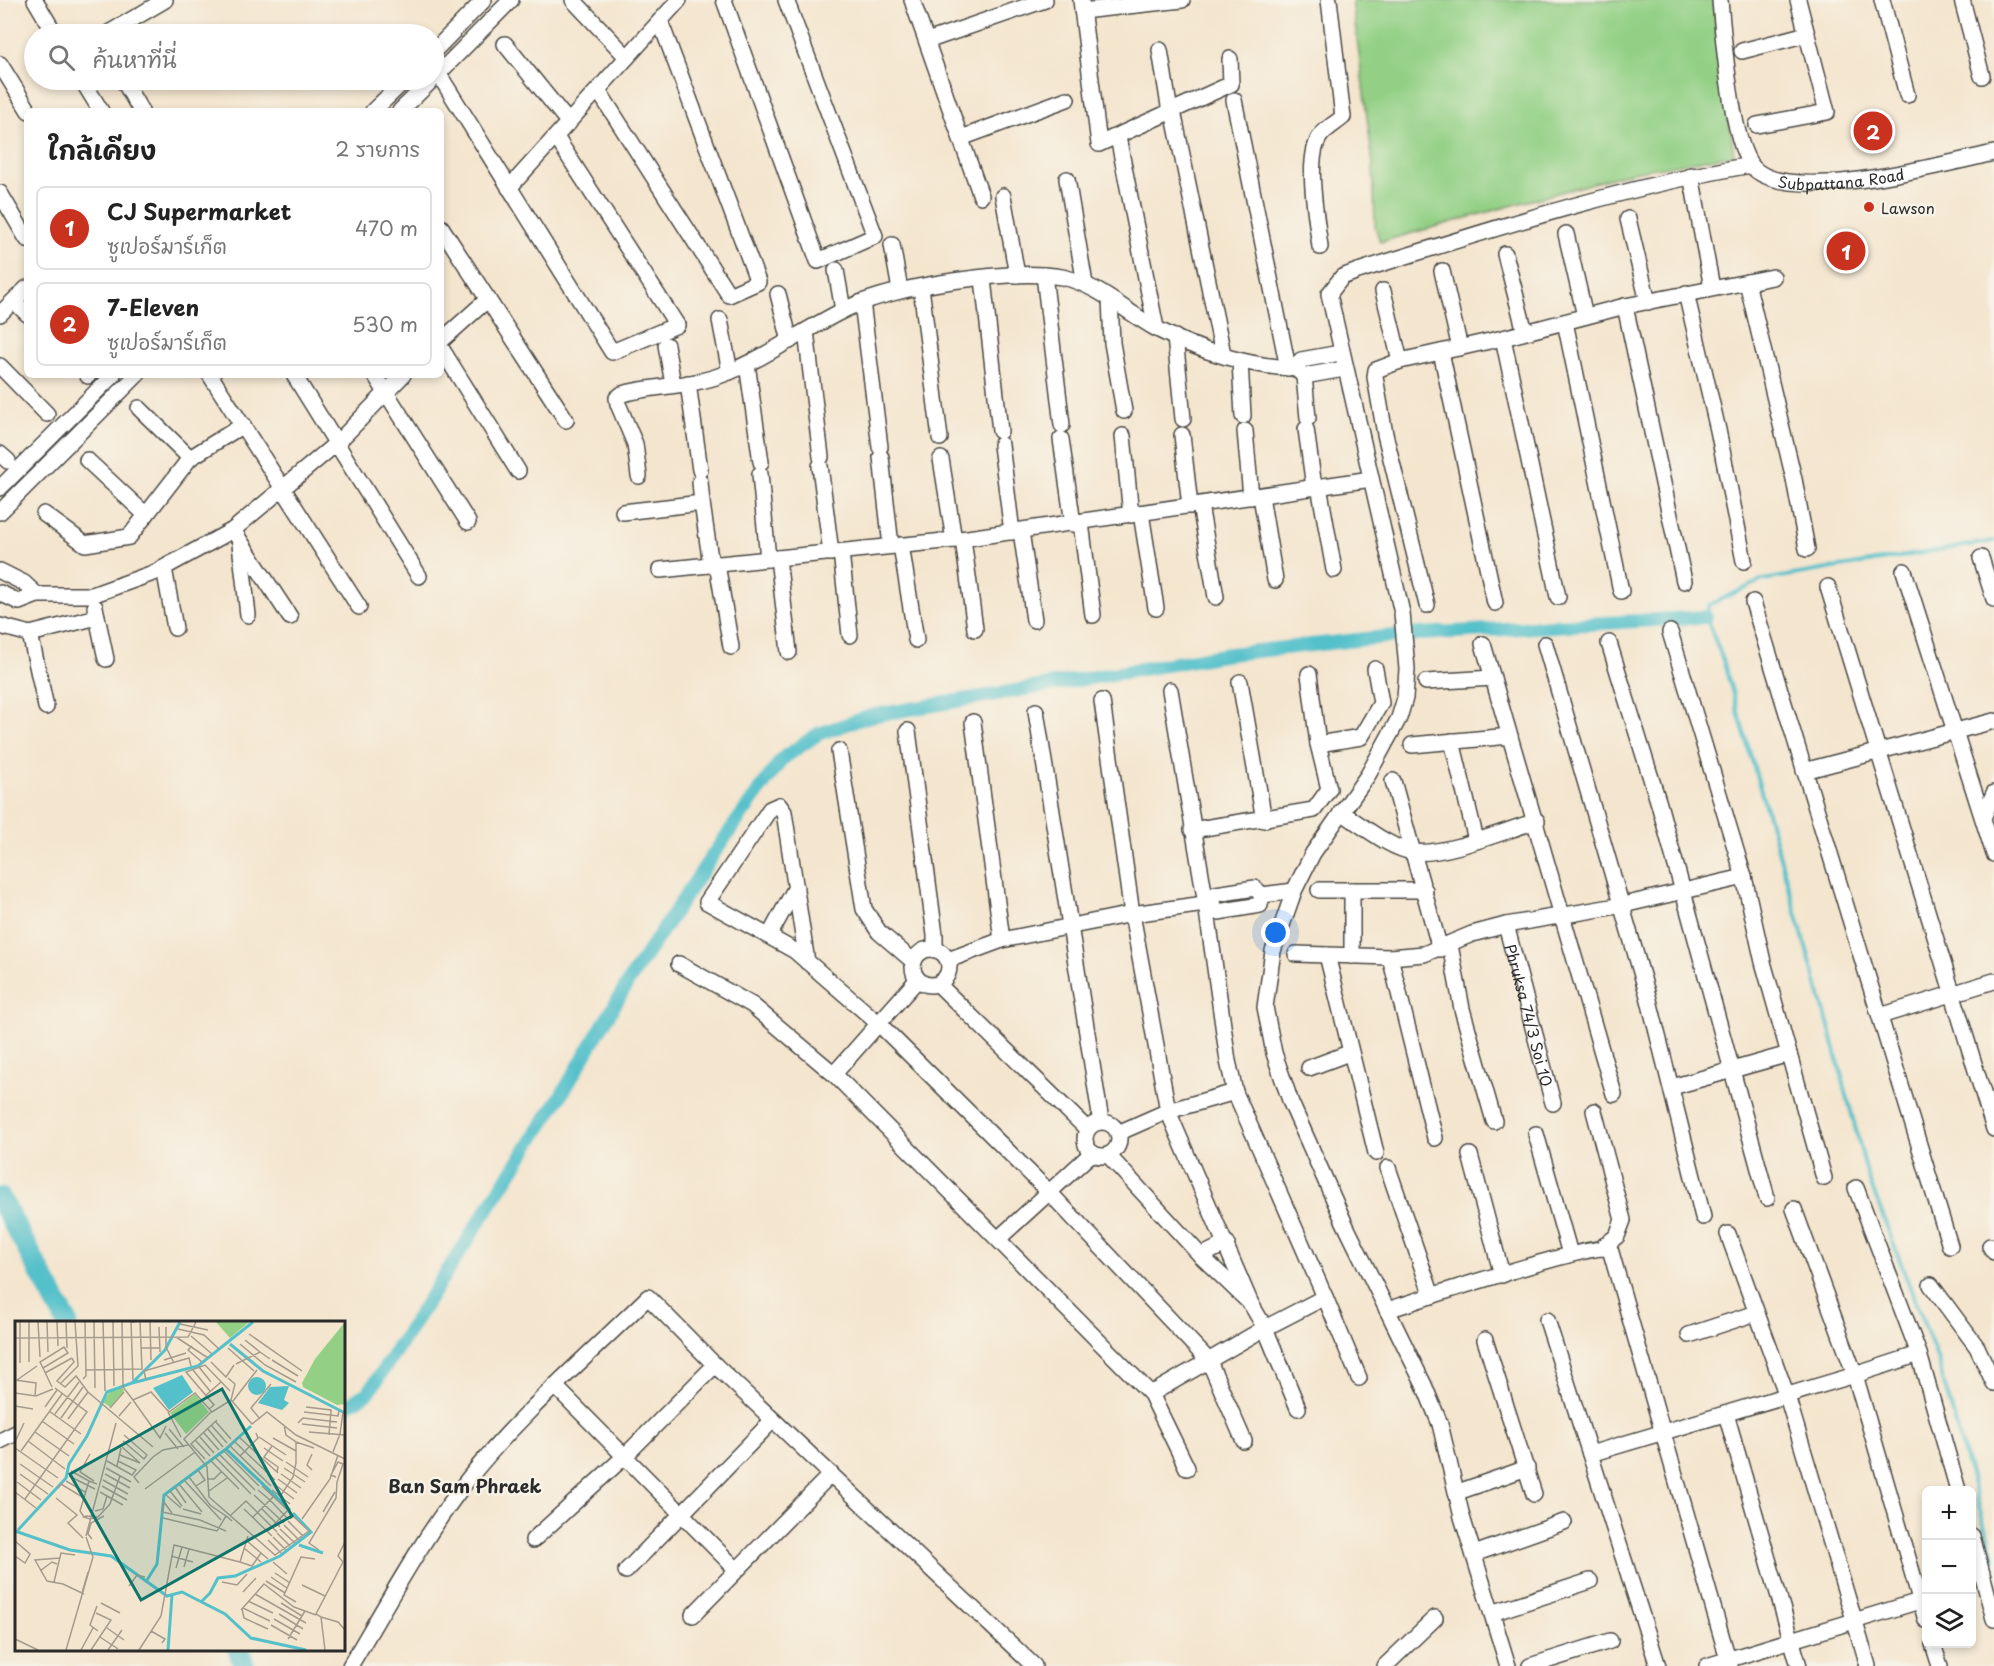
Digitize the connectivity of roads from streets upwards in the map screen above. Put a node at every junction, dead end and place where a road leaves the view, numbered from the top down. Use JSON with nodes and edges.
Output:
{"nodes":[{"id":1,"x":35,"y":0,"type":"edge"},
{"id":2,"x":165,"y":0,"type":"edge"},
{"id":3,"x":484,"y":0,"type":"edge"},
{"id":4,"x":511,"y":0,"type":"edge"},
{"id":5,"x":573,"y":0,"type":"edge"},
{"id":6,"x":679,"y":0,"type":"edge"},
{"id":7,"x":724,"y":0,"type":"edge"},
{"id":8,"x":786,"y":0,"type":"edge"},
{"id":9,"x":912,"y":0,"type":"edge"},
{"id":10,"x":1045,"y":0,"type":"edge"},
{"id":11,"x":1182,"y":0,"type":"edge"},
{"id":12,"x":1329,"y":0,"type":"edge"},
{"id":13,"x":1720,"y":0,"type":"edge"},
{"id":14,"x":1798,"y":0,"type":"edge"},
{"id":15,"x":1882,"y":0,"type":"edge"},
{"id":16,"x":1962,"y":0,"type":"edge"},
{"id":17,"x":1082,"y":5,"type":"edge"},
{"id":18,"x":660,"y":21,"type":"junction"},
{"id":19,"x":49,"y":24,"type":"edge"},
{"id":20,"x":124,"y":24,"type":"edge"},
{"id":21,"x":1807,"y":34,"type":"junction"},
{"id":22,"x":444,"y":41,"type":"edge"},
{"id":23,"x":927,"y":41,"type":"junction"},
{"id":24,"x":505,"y":44,"type":"dead end"},
{"id":25,"x":1160,"y":50,"type":"dead end"},
{"id":26,"x":1742,"y":51,"type":"dead end"},
{"id":27,"x":627,"y":57,"type":"junction"},
{"id":28,"x":1230,"y":59,"type":"dead end"},
{"id":29,"x":0,"y":64,"type":"edge"},
{"id":30,"x":444,"y":67,"type":"edge"},
{"id":31,"x":1982,"y":76,"type":"dead end"},
{"id":32,"x":88,"y":90,"type":"edge"},
{"id":33,"x":129,"y":90,"type":"edge"},
{"id":34,"x":395,"y":90,"type":"edge"},
{"id":35,"x":421,"y":90,"type":"edge"},
{"id":36,"x":443,"y":90,"type":"edge"},
{"id":37,"x":597,"y":90,"type":"junction"},
{"id":38,"x":1907,"y":95,"type":"dead end"},
{"id":39,"x":1067,"y":99,"type":"dead end"},
{"id":40,"x":1234,"y":100,"type":"dead end"},
{"id":41,"x":27,"y":108,"type":"edge"},
{"id":42,"x":99,"y":108,"type":"edge"},
{"id":43,"x":139,"y":108,"type":"edge"},
{"id":44,"x":376,"y":108,"type":"edge"},
{"id":45,"x":403,"y":108,"type":"edge"},
{"id":46,"x":1172,"y":114,"type":"junction"},
{"id":47,"x":569,"y":123,"type":"junction"},
{"id":48,"x":1757,"y":125,"type":"dead end"},
{"id":49,"x":556,"y":137,"type":"junction"},
{"id":50,"x":961,"y":138,"type":"junction"},
{"id":51,"x":1119,"y":142,"type":"dead end"},
{"id":52,"x":1994,"y":153,"type":"edge"},
{"id":53,"x":1751,"y":165,"type":"junction"},
{"id":54,"x":1691,"y":175,"type":"junction"},
{"id":55,"x":1067,"y":179,"type":"dead end"},
{"id":56,"x":509,"y":188,"type":"junction"},
{"id":57,"x":0,"y":193,"type":"edge"},
{"id":58,"x":981,"y":196,"type":"dead end"},
{"id":59,"x":1003,"y":196,"type":"dead end"},
{"id":60,"x":1628,"y":219,"type":"dead end"},
{"id":61,"x":444,"y":232,"type":"edge"},
{"id":62,"x":24,"y":234,"type":"edge"},
{"id":63,"x":1566,"y":234,"type":"dead end"},
{"id":64,"x":892,"y":245,"type":"dead end"},
{"id":65,"x":1320,"y":247,"type":"dead end"},
{"id":66,"x":1505,"y":254,"type":"dead end"},
{"id":67,"x":836,"y":270,"type":"dead end"},
{"id":68,"x":1442,"y":271,"type":"dead end"},
{"id":69,"x":1017,"y":275,"type":"junction"},
{"id":70,"x":1044,"y":275,"type":"junction"},
{"id":71,"x":1773,"y":277,"type":"dead end"},
{"id":72,"x":983,"y":279,"type":"junction"},
{"id":73,"x":1747,"y":282,"type":"junction"},
{"id":74,"x":1085,"y":284,"type":"junction"},
{"id":75,"x":921,"y":287,"type":"junction"},
{"id":76,"x":1712,"y":288,"type":"junction"},
{"id":77,"x":900,"y":290,"type":"junction"},
{"id":78,"x":24,"y":291,"type":"edge"},
{"id":79,"x":1383,"y":291,"type":"dead end"},
{"id":80,"x":1686,"y":293,"type":"junction"},
{"id":81,"x":778,"y":294,"type":"dead end"},
{"id":82,"x":488,"y":299,"type":"junction"},
{"id":83,"x":1110,"y":299,"type":"junction"},
{"id":84,"x":14,"y":301,"type":"junction"},
{"id":85,"x":862,"y":302,"type":"junction"},
{"id":86,"x":1648,"y":302,"type":"junction"},
{"id":87,"x":1624,"y":306,"type":"junction"},
{"id":88,"x":843,"y":310,"type":"junction"},
{"id":89,"x":24,"y":311,"type":"edge"},
{"id":90,"x":0,"y":314,"type":"edge"},
{"id":91,"x":1585,"y":316,"type":"junction"},
{"id":92,"x":720,"y":320,"type":"dead end"},
{"id":93,"x":1565,"y":322,"type":"junction"},
{"id":94,"x":1156,"y":328,"type":"junction"},
{"id":95,"x":806,"y":331,"type":"junction"},
{"id":96,"x":1525,"y":332,"type":"junction"},
{"id":97,"x":1174,"y":337,"type":"junction"},
{"id":98,"x":444,"y":338,"type":"edge"},
{"id":99,"x":1503,"y":338,"type":"junction"},
{"id":100,"x":790,"y":341,"type":"junction"},
{"id":101,"x":666,"y":345,"type":"dead end"},
{"id":102,"x":1460,"y":348,"type":"junction"},
{"id":103,"x":1441,"y":352,"type":"junction"},
{"id":104,"x":444,"y":353,"type":"edge"},
{"id":105,"x":1340,"y":353,"type":"junction"},
{"id":106,"x":1223,"y":354,"type":"junction"},
{"id":107,"x":1240,"y":361,"type":"junction"},
{"id":108,"x":1400,"y":361,"type":"junction"},
{"id":109,"x":747,"y":364,"type":"junction"},
{"id":110,"x":0,"y":366,"type":"edge"},
{"id":111,"x":1344,"y":369,"type":"junction"},
{"id":112,"x":1296,"y":371,"type":"junction"},
{"id":113,"x":730,"y":372,"type":"junction"},
{"id":114,"x":110,"y":378,"type":"edge"},
{"id":115,"x":134,"y":378,"type":"edge"},
{"id":116,"x":212,"y":378,"type":"edge"},
{"id":117,"x":296,"y":378,"type":"edge"},
{"id":118,"x":377,"y":378,"type":"edge"},
{"id":119,"x":400,"y":378,"type":"edge"},
{"id":120,"x":681,"y":383,"type":"junction"},
{"id":121,"x":386,"y":393,"type":"junction"},
{"id":122,"x":139,"y":408,"type":"dead end"},
{"id":123,"x":1124,"y":411,"type":"dead end"},
{"id":124,"x":47,"y":414,"type":"dead end"},
{"id":125,"x":1183,"y":419,"type":"dead end"},
{"id":126,"x":566,"y":420,"type":"dead end"},
{"id":127,"x":243,"y":425,"type":"junction"},
{"id":128,"x":1182,"y":435,"type":"dead end"},
{"id":129,"x":1123,"y":436,"type":"dead end"},
{"id":130,"x":940,"y":438,"type":"dead end"},
{"id":131,"x":336,"y":443,"type":"junction"},
{"id":132,"x":87,"y":459,"type":"dead end"},
{"id":133,"x":190,"y":459,"type":"junction"},
{"id":134,"x":941,"y":459,"type":"dead end"},
{"id":135,"x":518,"y":471,"type":"dead end"},
{"id":136,"x":639,"y":476,"type":"dead end"},
{"id":137,"x":1371,"y":479,"type":"junction"},
{"id":138,"x":1316,"y":487,"type":"junction"},
{"id":139,"x":0,"y":488,"type":"edge"},
{"id":140,"x":283,"y":488,"type":"junction"},
{"id":141,"x":1256,"y":496,"type":"junction"},
{"id":142,"x":702,"y":503,"type":"junction"},
{"id":143,"x":1195,"y":506,"type":"junction"},
{"id":144,"x":0,"y":512,"type":"edge"},
{"id":145,"x":623,"y":512,"type":"dead end"},
{"id":146,"x":44,"y":514,"type":"dead end"},
{"id":147,"x":1136,"y":514,"type":"junction"},
{"id":148,"x":146,"y":515,"type":"junction"},
{"id":149,"x":468,"y":522,"type":"dead end"},
{"id":150,"x":1077,"y":523,"type":"junction"},
{"id":151,"x":1017,"y":531,"type":"junction"},
{"id":152,"x":236,"y":536,"type":"junction"},
{"id":153,"x":959,"y":539,"type":"junction"},
{"id":154,"x":896,"y":545,"type":"junction"},
{"id":155,"x":1807,"y":549,"type":"dead end"},
{"id":156,"x":836,"y":552,"type":"junction"},
{"id":157,"x":773,"y":558,"type":"junction"},
{"id":158,"x":1981,"y":558,"type":"dead end"},
{"id":159,"x":1744,"y":561,"type":"dead end"},
{"id":160,"x":714,"y":564,"type":"junction"},
{"id":161,"x":164,"y":568,"type":"junction"},
{"id":162,"x":660,"y":570,"type":"dead end"},
{"id":163,"x":1334,"y":570,"type":"dead end"},
{"id":164,"x":0,"y":571,"type":"edge"},
{"id":165,"x":1904,"y":572,"type":"dead end"},
{"id":166,"x":419,"y":576,"type":"dead end"},
{"id":167,"x":1275,"y":580,"type":"dead end"},
{"id":168,"x":1684,"y":581,"type":"dead end"},
{"id":169,"x":1828,"y":587,"type":"dead end"},
{"id":170,"x":1621,"y":591,"type":"dead end"},
{"id":171,"x":0,"y":593,"type":"edge"},
{"id":172,"x":37,"y":595,"type":"junction"},
{"id":173,"x":92,"y":595,"type":"junction"},
{"id":174,"x":1216,"y":597,"type":"dead end"},
{"id":175,"x":1558,"y":597,"type":"dead end"},
{"id":176,"x":1994,"y":599,"type":"edge"},
{"id":177,"x":1753,"y":602,"type":"dead end"},
{"id":178,"x":1495,"y":603,"type":"dead end"},
{"id":179,"x":1427,"y":605,"type":"dead end"},
{"id":180,"x":359,"y":607,"type":"dead end"},
{"id":181,"x":1156,"y":608,"type":"dead end"},
{"id":182,"x":248,"y":615,"type":"dead end"},
{"id":183,"x":1093,"y":615,"type":"dead end"},
{"id":184,"x":97,"y":617,"type":"junction"},
{"id":185,"x":290,"y":617,"type":"dead end"},
{"id":186,"x":1034,"y":620,"type":"dead end"},
{"id":187,"x":0,"y":626,"type":"edge"},
{"id":188,"x":175,"y":628,"type":"dead end"},
{"id":189,"x":975,"y":629,"type":"dead end"},
{"id":190,"x":1670,"y":632,"type":"dead end"},
{"id":191,"x":30,"y":634,"type":"junction"},
{"id":192,"x":850,"y":635,"type":"dead end"},
{"id":193,"x":916,"y":640,"type":"dead end"},
{"id":194,"x":1609,"y":643,"type":"dead end"},
{"id":195,"x":1483,"y":644,"type":"dead end"},
{"id":196,"x":1545,"y":644,"type":"dead end"},
{"id":197,"x":730,"y":647,"type":"dead end"},
{"id":198,"x":789,"y":652,"type":"dead end"},
{"id":199,"x":106,"y":659,"type":"dead end"},
{"id":200,"x":1375,"y":669,"type":"dead end"},
{"id":201,"x":1309,"y":674,"type":"dead end"},
{"id":202,"x":1493,"y":678,"type":"junction"},
{"id":203,"x":1240,"y":682,"type":"dead end"},
{"id":204,"x":1426,"y":682,"type":"dead end"},
{"id":205,"x":1170,"y":690,"type":"dead end"},
{"id":206,"x":1102,"y":701,"type":"dead end"},
{"id":207,"x":46,"y":707,"type":"dead end"},
{"id":208,"x":1036,"y":711,"type":"dead end"},
{"id":209,"x":1994,"y":721,"type":"edge"},
{"id":210,"x":973,"y":722,"type":"dead end"},
{"id":211,"x":909,"y":731,"type":"dead end"},
{"id":212,"x":1955,"y":731,"type":"junction"},
{"id":213,"x":1510,"y":736,"type":"junction"},
{"id":214,"x":1452,"y":741,"type":"junction"},
{"id":215,"x":1318,"y":744,"type":"junction"},
{"id":216,"x":1412,"y":745,"type":"dead end"},
{"id":217,"x":839,"y":751,"type":"dead end"},
{"id":218,"x":1878,"y":751,"type":"junction"},
{"id":219,"x":1804,"y":771,"type":"junction"},
{"id":220,"x":1393,"y":781,"type":"dead end"},
{"id":221,"x":1994,"y":793,"type":"edge"},
{"id":222,"x":1341,"y":812,"type":"junction"},
{"id":223,"x":1983,"y":818,"type":"junction"},
{"id":224,"x":1264,"y":820,"type":"junction"},
{"id":225,"x":1537,"y":821,"type":"junction"},
{"id":226,"x":1192,"y":830,"type":"junction"},
{"id":227,"x":1476,"y":840,"type":"junction"},
{"id":228,"x":1413,"y":852,"type":"junction"},
{"id":229,"x":1994,"y":854,"type":"edge"},
{"id":230,"x":1744,"y":877,"type":"junction"},
{"id":231,"x":796,"y":887,"type":"junction"},
{"id":232,"x":1319,"y":890,"type":"dead end"},
{"id":233,"x":1352,"y":890,"type":"junction"},
{"id":234,"x":1425,"y":890,"type":"junction"},
{"id":235,"x":1294,"y":891,"type":"junction"},
{"id":236,"x":1682,"y":891,"type":"junction"},
{"id":237,"x":1209,"y":903,"type":"junction"},
{"id":238,"x":1623,"y":905,"type":"junction"},
{"id":239,"x":1132,"y":914,"type":"junction"},
{"id":240,"x":1564,"y":916,"type":"junction"},
{"id":241,"x":1071,"y":926,"type":"junction"},
{"id":242,"x":1506,"y":926,"type":"junction"},
{"id":243,"x":769,"y":936,"type":"junction"},
{"id":244,"x":1002,"y":940,"type":"junction"},
{"id":245,"x":1445,"y":947,"type":"junction"},
{"id":246,"x":935,"y":950,"type":"junction"},
{"id":247,"x":1296,"y":954,"type":"dead end"},
{"id":248,"x":1328,"y":955,"type":"junction"},
{"id":249,"x":1352,"y":956,"type":"junction"},
{"id":250,"x":1390,"y":957,"type":"junction"},
{"id":251,"x":948,"y":960,"type":"junction"},
{"id":252,"x":807,"y":962,"type":"junction"},
{"id":253,"x":914,"y":962,"type":"junction"},
{"id":254,"x":679,"y":964,"type":"dead end"},
{"id":255,"x":918,"y":979,"type":"junction"},
{"id":256,"x":1994,"y":981,"type":"edge"},
{"id":257,"x":938,"y":984,"type":"junction"},
{"id":258,"x":1953,"y":993,"type":"junction"},
{"id":259,"x":1880,"y":1016,"type":"junction"},
{"id":260,"x":878,"y":1023,"type":"junction"},
{"id":261,"x":1350,"y":1053,"type":"junction"},
{"id":262,"x":1789,"y":1054,"type":"junction"},
{"id":263,"x":1309,"y":1068,"type":"dead end"},
{"id":264,"x":1732,"y":1070,"type":"junction"},
{"id":265,"x":834,"y":1074,"type":"junction"},
{"id":266,"x":1672,"y":1087,"type":"junction"},
{"id":267,"x":1235,"y":1092,"type":"junction"},
{"id":268,"x":1614,"y":1094,"type":"dead end"},
{"id":269,"x":1553,"y":1103,"type":"dead end"},
{"id":270,"x":1168,"y":1111,"type":"junction"},
{"id":271,"x":1594,"y":1111,"type":"dead end"},
{"id":272,"x":1101,"y":1121,"type":"junction"},
{"id":273,"x":1494,"y":1121,"type":"dead end"},
{"id":274,"x":1087,"y":1129,"type":"junction"},
{"id":275,"x":1994,"y":1129,"type":"edge"},
{"id":276,"x":1118,"y":1133,"type":"junction"},
{"id":277,"x":1536,"y":1134,"type":"dead end"},
{"id":278,"x":1435,"y":1138,"type":"dead end"},
{"id":279,"x":1092,"y":1153,"type":"junction"},
{"id":280,"x":1376,"y":1153,"type":"dead end"},
{"id":281,"x":1108,"y":1155,"type":"junction"},
{"id":282,"x":1470,"y":1155,"type":"dead end"},
{"id":283,"x":1388,"y":1168,"type":"dead end"},
{"id":284,"x":1824,"y":1178,"type":"dead end"},
{"id":285,"x":1856,"y":1188,"type":"dead end"},
{"id":286,"x":1048,"y":1191,"type":"junction"},
{"id":287,"x":1767,"y":1198,"type":"dead end"},
{"id":288,"x":1794,"y":1209,"type":"dead end"},
{"id":289,"x":1703,"y":1217,"type":"dead end"},
{"id":290,"x":1728,"y":1234,"type":"dead end"},
{"id":291,"x":998,"y":1239,"type":"junction"},
{"id":292,"x":1227,"y":1244,"type":"junction"},
{"id":293,"x":1604,"y":1246,"type":"junction"},
{"id":294,"x":1950,"y":1246,"type":"dead end"},
{"id":295,"x":1570,"y":1254,"type":"junction"},
{"id":296,"x":1201,"y":1256,"type":"junction"},
{"id":297,"x":1502,"y":1275,"type":"junction"},
{"id":298,"x":1931,"y":1285,"type":"dead end"},
{"id":299,"x":1432,"y":1296,"type":"junction"},
{"id":300,"x":1325,"y":1297,"type":"junction"},
{"id":301,"x":1251,"y":1304,"type":"junction"},
{"id":302,"x":1387,"y":1310,"type":"junction"},
{"id":303,"x":1756,"y":1313,"type":"junction"},
{"id":304,"x":1547,"y":1320,"type":"dead end"},
{"id":305,"x":1265,"y":1328,"type":"junction"},
{"id":306,"x":1689,"y":1335,"type":"dead end"},
{"id":307,"x":1485,"y":1340,"type":"dead end"},
{"id":308,"x":1919,"y":1354,"type":"junction"},
{"id":309,"x":1209,"y":1361,"type":"junction"},
{"id":310,"x":715,"y":1365,"type":"junction"},
{"id":311,"x":1855,"y":1375,"type":"junction"},
{"id":312,"x":1359,"y":1378,"type":"dead end"},
{"id":313,"x":1994,"y":1383,"type":"edge"},
{"id":314,"x":556,"y":1387,"type":"junction"},
{"id":315,"x":1151,"y":1394,"type":"junction"},
{"id":316,"x":1787,"y":1396,"type":"junction"},
{"id":317,"x":1298,"y":1408,"type":"dead end"},
{"id":318,"x":1726,"y":1414,"type":"junction"},
{"id":319,"x":773,"y":1420,"type":"junction"},
{"id":320,"x":1663,"y":1433,"type":"junction"},
{"id":321,"x":15,"y":1434,"type":"edge"},
{"id":322,"x":0,"y":1441,"type":"edge"},
{"id":323,"x":1245,"y":1441,"type":"dead end"},
{"id":324,"x":1590,"y":1454,"type":"junction"},
{"id":325,"x":624,"y":1458,"type":"junction"},
{"id":326,"x":1187,"y":1468,"type":"dead end"},
{"id":327,"x":1527,"y":1468,"type":"junction"},
{"id":328,"x":831,"y":1474,"type":"junction"},
{"id":329,"x":1957,"y":1486,"type":"edge"},
{"id":330,"x":1458,"y":1492,"type":"junction"},
{"id":331,"x":1534,"y":1494,"type":"dead end"},
{"id":332,"x":682,"y":1514,"type":"junction"},
{"id":333,"x":1564,"y":1522,"type":"dead end"},
{"id":334,"x":532,"y":1540,"type":"dead end"},
{"id":335,"x":1972,"y":1540,"type":"edge"},
{"id":336,"x":1474,"y":1554,"type":"junction"},
{"id":337,"x":737,"y":1570,"type":"junction"},
{"id":338,"x":626,"y":1571,"type":"dead end"},
{"id":339,"x":1590,"y":1581,"type":"dead end"},
{"id":340,"x":1978,"y":1582,"type":"edge"},
{"id":341,"x":1922,"y":1594,"type":"edge"},
{"id":342,"x":1922,"y":1600,"type":"edge"},
{"id":343,"x":1492,"y":1613,"type":"junction"},
{"id":344,"x":693,"y":1615,"type":"dead end"},
{"id":345,"x":1435,"y":1618,"type":"dead end"},
{"id":346,"x":1994,"y":1619,"type":"edge"},
{"id":347,"x":1855,"y":1620,"type":"junction"},
{"id":348,"x":1791,"y":1640,"type":"junction"},
{"id":349,"x":1610,"y":1641,"type":"dead end"},
{"id":350,"x":1934,"y":1648,"type":"edge"},
{"id":351,"x":1398,"y":1653,"type":"junction"},
{"id":352,"x":1729,"y":1663,"type":"edge"},
{"id":353,"x":350,"y":1666,"type":"edge"},
{"id":354,"x":1034,"y":1666,"type":"edge"},
{"id":355,"x":1385,"y":1666,"type":"edge"},
{"id":356,"x":1408,"y":1666,"type":"edge"},
{"id":357,"x":1508,"y":1666,"type":"edge"},
{"id":358,"x":1530,"y":1666,"type":"edge"},
{"id":359,"x":1658,"y":1666,"type":"edge"},
{"id":360,"x":1707,"y":1666,"type":"edge"},
{"id":361,"x":1799,"y":1666,"type":"edge"},
{"id":362,"x":1868,"y":1666,"type":"edge"},
{"id":363,"x":1940,"y":1666,"type":"edge"}],
"edges":[{"from":1,"to":19,"type":"street"},
{"from":2,"to":20,"type":"street"},
{"from":3,"to":22,"type":"street"},
{"from":4,"to":30,"type":"street"},
{"from":5,"to":27,"type":"street"},
{"from":6,"to":18,"type":"street"},
{"from":7,"to":8,"type":"street"},
{"from":9,"to":23,"type":"street"},
{"from":10,"to":23,"type":"street"},
{"from":11,"to":17,"type":"street"},
{"from":12,"to":65,"type":"street"},
{"from":13,"to":53,"type":"street"},
{"from":14,"to":21,"type":"street"},
{"from":15,"to":38,"type":"street"},
{"from":16,"to":31,"type":"street"},
{"from":17,"to":46,"type":"street"},
{"from":18,"to":27,"type":"street"},
{"from":18,"to":37,"type":"street"},
{"from":21,"to":26,"type":"street"},
{"from":21,"to":48,"type":"street"},
{"from":23,"to":50,"type":"street"},
{"from":24,"to":47,"type":"street"},
{"from":25,"to":46,"type":"street"},
{"from":27,"to":37,"type":"street"},
{"from":28,"to":46,"type":"street"},
{"from":29,"to":41,"type":"street"},
{"from":32,"to":42,"type":"street"},
{"from":33,"to":43,"type":"street"},
{"from":34,"to":44,"type":"street"},
{"from":35,"to":45,"type":"street"},
{"from":36,"to":56,"type":"street"},
{"from":37,"to":47,"type":"street"},
{"from":39,"to":50,"type":"street"},
{"from":40,"to":112,"type":"street"},
{"from":46,"to":106,"type":"street"},
{"from":47,"to":49,"type":"street"},
{"from":49,"to":56,"type":"street"},
{"from":49,"to":56,"type":"street"},
{"from":50,"to":58,"type":"street"},
{"from":51,"to":94,"type":"street"},
{"from":52,"to":53,"type":"street","name":"Subpattana Road"},
{"from":53,"to":54,"type":"street"},
{"from":54,"to":76,"type":"street"},
{"from":54,"to":105,"type":"street"},
{"from":55,"to":74,"type":"street"},
{"from":57,"to":62,"type":"street"},
{"from":59,"to":69,"type":"street"},
{"from":60,"to":86,"type":"street"},
{"from":61,"to":82,"type":"street"},
{"from":63,"to":91,"type":"street"},
{"from":64,"to":77,"type":"street"},
{"from":66,"to":96,"type":"street"},
{"from":67,"to":88,"type":"street"},
{"from":68,"to":102,"type":"street"},
{"from":69,"to":70,"type":"street"},
{"from":69,"to":72,"type":"street"},
{"from":70,"to":74,"type":"street"},
{"from":70,"to":150,"type":"street"},
{"from":71,"to":73,"type":"street"},
{"from":72,"to":75,"type":"street"},
{"from":72,"to":151,"type":"street"},
{"from":73,"to":76,"type":"street"},
{"from":73,"to":155,"type":"street"},
{"from":74,"to":83,"type":"street"},
{"from":75,"to":77,"type":"street"},
{"from":75,"to":130,"type":"street"},
{"from":76,"to":80,"type":"street"},
{"from":77,"to":85,"type":"street"},
{"from":78,"to":84,"type":"street"},
{"from":79,"to":108,"type":"street"},
{"from":80,"to":86,"type":"street"},
{"from":80,"to":159,"type":"street"},
{"from":81,"to":100,"type":"street"},
{"from":82,"to":98,"type":"street"},
{"from":82,"to":126,"type":"street"},
{"from":83,"to":94,"type":"street"},
{"from":83,"to":123,"type":"street"},
{"from":84,"to":89,"type":"street"},
{"from":84,"to":90,"type":"street"},
{"from":85,"to":88,"type":"street"},
{"from":85,"to":154,"type":"street"},
{"from":86,"to":87,"type":"street"},
{"from":87,"to":91,"type":"street"},
{"from":87,"to":168,"type":"street"},
{"from":88,"to":95,"type":"street"},
{"from":91,"to":93,"type":"street"},
{"from":92,"to":113,"type":"street"},
{"from":93,"to":96,"type":"street"},
{"from":93,"to":170,"type":"street"},
{"from":94,"to":97,"type":"street"},
{"from":95,"to":100,"type":"street"},
{"from":95,"to":156,"type":"street"},
{"from":96,"to":99,"type":"street"},
{"from":97,"to":106,"type":"street"},
{"from":97,"to":125,"type":"street"},
{"from":99,"to":102,"type":"street"},
{"from":99,"to":175,"type":"street"},
{"from":100,"to":109,"type":"street"},
{"from":101,"to":120,"type":"street"},
{"from":102,"to":103,"type":"street"},
{"from":103,"to":108,"type":"street"},
{"from":103,"to":178,"type":"street"},
{"from":104,"to":135,"type":"street"},
{"from":105,"to":111,"type":"street"},
{"from":105,"to":112,"type":"street"},
{"from":106,"to":107,"type":"street"},
{"from":107,"to":112,"type":"street"},
{"from":107,"to":141,"type":"street"},
{"from":108,"to":179,"type":"street"},
{"from":109,"to":113,"type":"street"},
{"from":109,"to":157,"type":"street"},
{"from":110,"to":124,"type":"street"},
{"from":111,"to":112,"type":"street"},
{"from":111,"to":137,"type":"street"},
{"from":112,"to":138,"type":"street"},
{"from":113,"to":120,"type":"street"},
{"from":114,"to":139,"type":"street"},
{"from":115,"to":144,"type":"street"},
{"from":116,"to":127,"type":"street"},
{"from":117,"to":131,"type":"street"},
{"from":118,"to":121,"type":"street"},
{"from":119,"to":121,"type":"street"},
{"from":120,"to":136,"type":"street"},
{"from":120,"to":142,"type":"street"},
{"from":121,"to":131,"type":"street"},
{"from":121,"to":149,"type":"street"},
{"from":122,"to":133,"type":"street"},
{"from":127,"to":133,"type":"street"},
{"from":127,"to":140,"type":"street"},
{"from":128,"to":143,"type":"street"},
{"from":129,"to":147,"type":"street"},
{"from":131,"to":140,"type":"street"},
{"from":131,"to":166,"type":"street"},
{"from":132,"to":148,"type":"street"},
{"from":133,"to":148,"type":"street"},
{"from":134,"to":153,"type":"street"},
{"from":137,"to":138,"type":"street"},
{"from":137,"to":222,"type":"street"},
{"from":138,"to":141,"type":"street"},
{"from":138,"to":163,"type":"street"},
{"from":140,"to":152,"type":"street"},
{"from":140,"to":180,"type":"street"},
{"from":141,"to":143,"type":"street"},
{"from":141,"to":167,"type":"street"},
{"from":142,"to":145,"type":"street"},
{"from":142,"to":160,"type":"street"},
{"from":143,"to":147,"type":"street"},
{"from":143,"to":174,"type":"street"},
{"from":146,"to":148,"type":"street"},
{"from":147,"to":150,"type":"street"},
{"from":147,"to":181,"type":"street"},
{"from":150,"to":151,"type":"street"},
{"from":150,"to":183,"type":"street"},
{"from":151,"to":153,"type":"street"},
{"from":151,"to":186,"type":"street"},
{"from":152,"to":161,"type":"street"},
{"from":152,"to":182,"type":"street"},
{"from":152,"to":185,"type":"street"},
{"from":153,"to":154,"type":"street"},
{"from":153,"to":189,"type":"street"},
{"from":154,"to":156,"type":"street"},
{"from":154,"to":193,"type":"street"},
{"from":156,"to":157,"type":"street"},
{"from":156,"to":192,"type":"street"},
{"from":157,"to":160,"type":"street"},
{"from":157,"to":198,"type":"street"},
{"from":158,"to":176,"type":"street"},
{"from":160,"to":162,"type":"street"},
{"from":160,"to":197,"type":"street"},
{"from":161,"to":173,"type":"street"},
{"from":161,"to":188,"type":"street"},
{"from":164,"to":172,"type":"street"},
{"from":165,"to":212,"type":"street"},
{"from":169,"to":218,"type":"street"},
{"from":171,"to":172,"type":"street"},
{"from":172,"to":173,"type":"street"},
{"from":173,"to":184,"type":"street"},
{"from":177,"to":219,"type":"street"},
{"from":184,"to":191,"type":"street"},
{"from":184,"to":199,"type":"street"},
{"from":187,"to":191,"type":"street"},
{"from":190,"to":230,"type":"street"},
{"from":191,"to":207,"type":"street"},
{"from":194,"to":236,"type":"street"},
{"from":195,"to":202,"type":"street"},
{"from":196,"to":238,"type":"street"},
{"from":200,"to":215,"type":"street"},
{"from":201,"to":215,"type":"street"},
{"from":202,"to":204,"type":"street"},
{"from":202,"to":213,"type":"street"},
{"from":203,"to":224,"type":"street"},
{"from":205,"to":226,"type":"street"},
{"from":206,"to":239,"type":"street"},
{"from":208,"to":241,"type":"street"},
{"from":209,"to":212,"type":"street"},
{"from":210,"to":244,"type":"street"},
{"from":211,"to":246,"type":"street"},
{"from":212,"to":218,"type":"street"},
{"from":212,"to":223,"type":"street"},
{"from":213,"to":214,"type":"street"},
{"from":213,"to":225,"type":"street"},
{"from":214,"to":216,"type":"street"},
{"from":214,"to":227,"type":"street"},
{"from":215,"to":224,"type":"street"},
{"from":217,"to":253,"type":"street"},
{"from":218,"to":219,"type":"street"},
{"from":218,"to":258,"type":"street"},
{"from":219,"to":259,"type":"street"},
{"from":220,"to":228,"type":"street"},
{"from":221,"to":223,"type":"street"},
{"from":222,"to":228,"type":"street"},
{"from":222,"to":235,"type":"street"},
{"from":223,"to":229,"type":"street"},
{"from":224,"to":226,"type":"street"},
{"from":225,"to":227,"type":"street"},
{"from":225,"to":240,"type":"street"},
{"from":226,"to":237,"type":"street"},
{"from":227,"to":228,"type":"street"},
{"from":228,"to":234,"type":"street"},
{"from":230,"to":236,"type":"street"},
{"from":230,"to":262,"type":"street"},
{"from":231,"to":243,"type":"street"},
{"from":231,"to":243,"type":"street"},
{"from":231,"to":252,"type":"street"},
{"from":232,"to":233,"type":"street"},
{"from":233,"to":234,"type":"street"},
{"from":233,"to":249,"type":"street"},
{"from":234,"to":245,"type":"street"},
{"from":235,"to":237,"type":"street"},
{"from":235,"to":302,"type":"street"},
{"from":236,"to":238,"type":"street"},
{"from":236,"to":264,"type":"street"},
{"from":237,"to":239,"type":"street"},
{"from":237,"to":267,"type":"street"},
{"from":238,"to":240,"type":"street"},
{"from":238,"to":266,"type":"street"},
{"from":239,"to":241,"type":"street"},
{"from":239,"to":270,"type":"street"},
{"from":240,"to":242,"type":"street"},
{"from":240,"to":268,"type":"street"},
{"from":241,"to":244,"type":"street"},
{"from":241,"to":272,"type":"street"},
{"from":242,"to":245,"type":"street"},
{"from":242,"to":269,"type":"street","name":"Phruksa 74/3 Soi 10"},
{"from":243,"to":252,"type":"street"},
{"from":244,"to":251,"type":"street"},
{"from":245,"to":250,"type":"street"},
{"from":245,"to":273,"type":"street"},
{"from":246,"to":251,"type":"street"},
{"from":246,"to":253,"type":"street"},
{"from":247,"to":248,"type":"street"},
{"from":248,"to":249,"type":"street"},
{"from":248,"to":261,"type":"street"},
{"from":249,"to":250,"type":"street"},
{"from":250,"to":278,"type":"street"},
{"from":251,"to":257,"type":"street"},
{"from":252,"to":260,"type":"street"},
{"from":253,"to":255,"type":"street"},
{"from":254,"to":265,"type":"street"},
{"from":255,"to":257,"type":"street"},
{"from":255,"to":260,"type":"street"},
{"from":256,"to":258,"type":"street"},
{"from":257,"to":274,"type":"street"},
{"from":258,"to":259,"type":"street"},
{"from":258,"to":275,"type":"street"},
{"from":259,"to":294,"type":"street"},
{"from":260,"to":265,"type":"street"},
{"from":260,"to":286,"type":"street"},
{"from":261,"to":263,"type":"street"},
{"from":261,"to":280,"type":"street"},
{"from":262,"to":264,"type":"street"},
{"from":262,"to":284,"type":"street"},
{"from":264,"to":266,"type":"street"},
{"from":264,"to":287,"type":"street"},
{"from":265,"to":291,"type":"street"},
{"from":266,"to":289,"type":"street"},
{"from":267,"to":270,"type":"street"},
{"from":267,"to":300,"type":"street"},
{"from":270,"to":276,"type":"street"},
{"from":270,"to":292,"type":"street"},
{"from":271,"to":293,"type":"street"},
{"from":272,"to":274,"type":"street"},
{"from":272,"to":276,"type":"street"},
{"from":274,"to":279,"type":"street"},
{"from":276,"to":281,"type":"street"},
{"from":277,"to":295,"type":"street"},
{"from":279,"to":281,"type":"street"},
{"from":279,"to":286,"type":"street"},
{"from":281,"to":296,"type":"street"},
{"from":282,"to":297,"type":"street"},
{"from":283,"to":299,"type":"street"},
{"from":285,"to":308,"type":"street"},
{"from":286,"to":291,"type":"street"},
{"from":286,"to":309,"type":"street"},
{"from":288,"to":311,"type":"street"},
{"from":290,"to":303,"type":"street"},
{"from":291,"to":315,"type":"street"},
{"from":292,"to":296,"type":"street"},
{"from":292,"to":301,"type":"street"},
{"from":293,"to":295,"type":"street"},
{"from":293,"to":320,"type":"street"},
{"from":295,"to":297,"type":"street"},
{"from":296,"to":301,"type":"street"},
{"from":297,"to":299,"type":"street"},
{"from":298,"to":313,"type":"street"},
{"from":299,"to":302,"type":"street"},
{"from":300,"to":305,"type":"street"},
{"from":300,"to":312,"type":"street"},
{"from":301,"to":305,"type":"street"},
{"from":302,"to":330,"type":"street"},
{"from":303,"to":306,"type":"street"},
{"from":303,"to":316,"type":"street"},
{"from":304,"to":324,"type":"street"},
{"from":305,"to":309,"type":"street"},
{"from":305,"to":317,"type":"street"},
{"from":307,"to":327,"type":"street"},
{"from":308,"to":311,"type":"street"},
{"from":308,"to":329,"type":"street"},
{"from":309,"to":315,"type":"street"},
{"from":309,"to":323,"type":"street"},
{"from":310,"to":314,"type":"street"},
{"from":310,"to":319,"type":"street"},
{"from":310,"to":325,"type":"street"},
{"from":311,"to":316,"type":"street"},
{"from":311,"to":341,"type":"street"},
{"from":314,"to":325,"type":"street"},
{"from":314,"to":353,"type":"street"},
{"from":315,"to":326,"type":"street"},
{"from":316,"to":318,"type":"street"},
{"from":316,"to":347,"type":"street"},
{"from":318,"to":320,"type":"street"},
{"from":318,"to":348,"type":"street"},
{"from":319,"to":328,"type":"street"},
{"from":319,"to":332,"type":"street"},
{"from":320,"to":324,"type":"street"},
{"from":320,"to":352,"type":"street"},
{"from":321,"to":322,"type":"street"},
{"from":324,"to":359,"type":"street"},
{"from":325,"to":332,"type":"street"},
{"from":325,"to":334,"type":"street"},
{"from":327,"to":330,"type":"street"},
{"from":327,"to":331,"type":"street"},
{"from":328,"to":337,"type":"street"},
{"from":328,"to":354,"type":"street"},
{"from":330,"to":336,"type":"street"},
{"from":332,"to":337,"type":"street"},
{"from":332,"to":338,"type":"street"},
{"from":333,"to":336,"type":"street"},
{"from":335,"to":340,"type":"street"},
{"from":336,"to":343,"type":"street"},
{"from":337,"to":344,"type":"street"},
{"from":339,"to":343,"type":"street"},
{"from":340,"to":346,"type":"street"},
{"from":342,"to":347,"type":"street"},
{"from":343,"to":357,"type":"street"},
{"from":345,"to":351,"type":"street"},
{"from":347,"to":348,"type":"street"},
{"from":347,"to":362,"type":"street"},
{"from":348,"to":352,"type":"street"},
{"from":348,"to":361,"type":"street"},
{"from":349,"to":358,"type":"street"},
{"from":350,"to":363,"type":"street"},
{"from":351,"to":355,"type":"street"},
{"from":351,"to":356,"type":"street"},
{"from":352,"to":360,"type":"street"}]}
